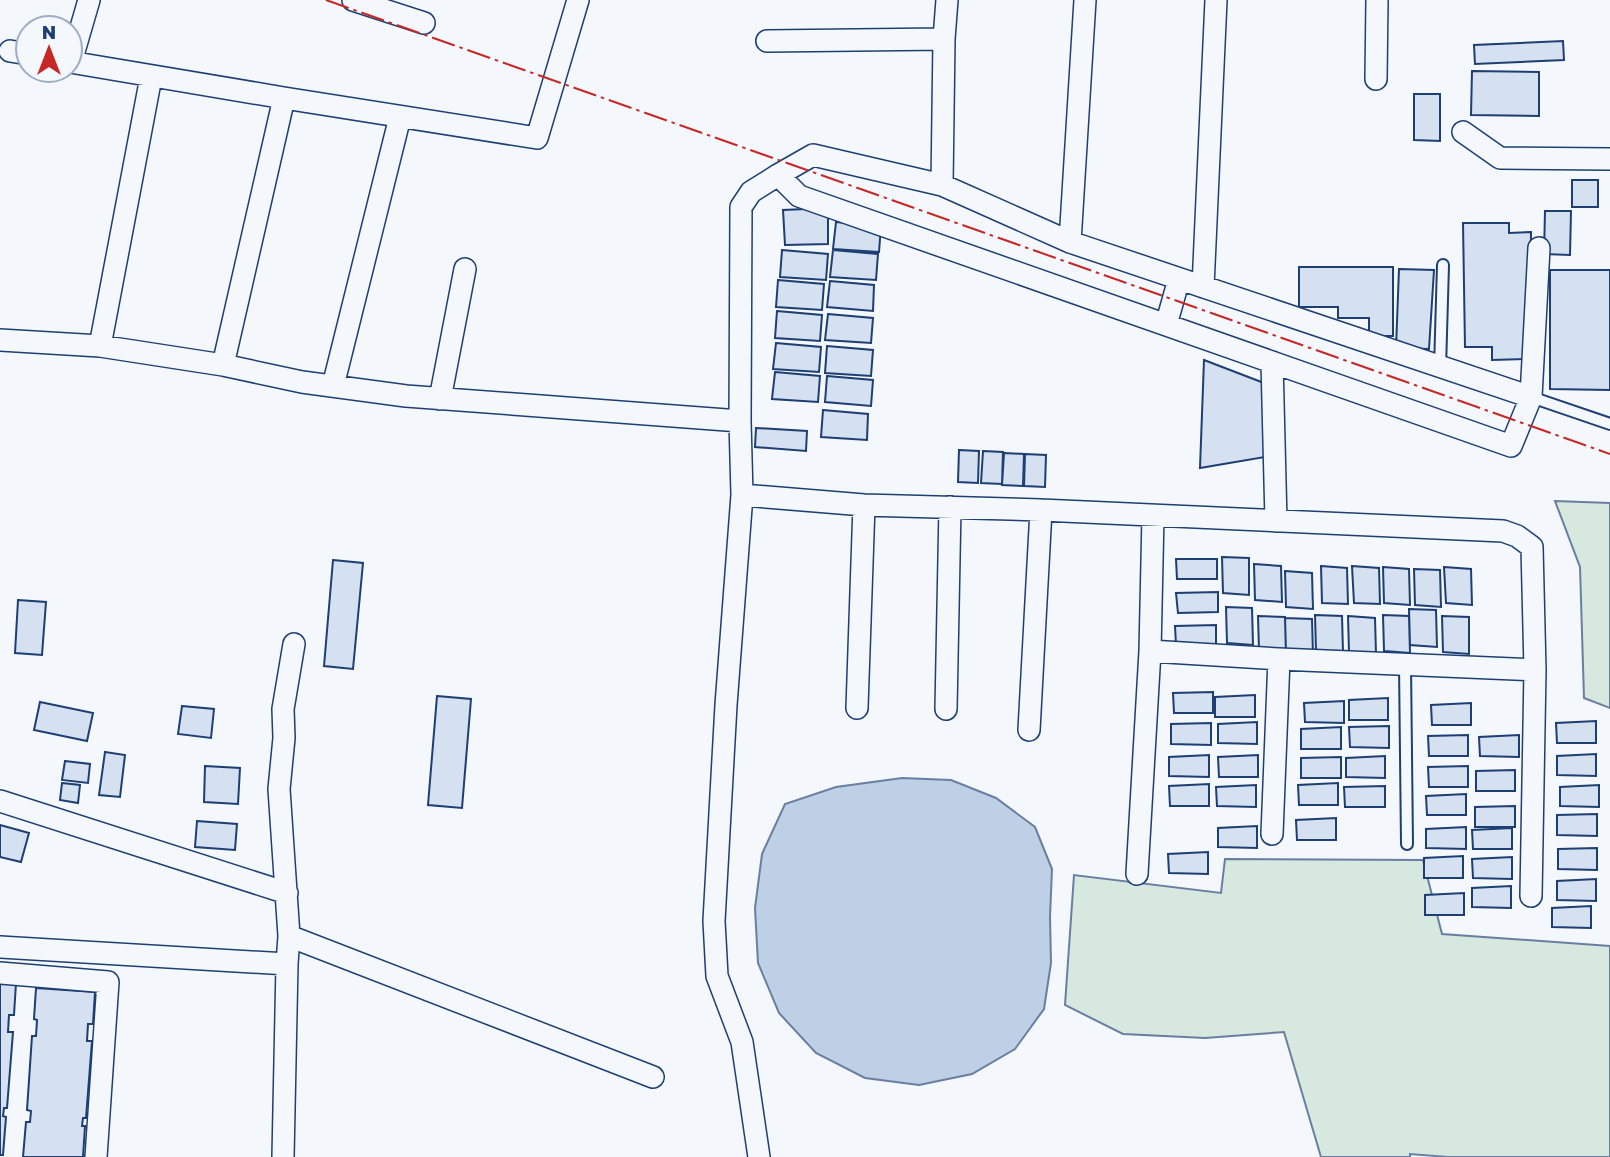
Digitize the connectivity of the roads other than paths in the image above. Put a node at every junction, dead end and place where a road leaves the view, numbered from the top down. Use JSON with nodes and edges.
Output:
{"nodes":[{"id":1,"x":89,"y":0,"type":"edge"},
{"id":2,"x":353,"y":0,"type":"edge"},
{"id":3,"x":578,"y":0,"type":"edge"},
{"id":4,"x":947,"y":0,"type":"edge"},
{"id":5,"x":1084,"y":0,"type":"edge"},
{"id":6,"x":1216,"y":0,"type":"edge"},
{"id":7,"x":1377,"y":0,"type":"edge"},
{"id":8,"x":84,"y":17,"type":"edge"},
{"id":9,"x":424,"y":23,"type":"dead end"},
{"id":10,"x":944,"y":39,"type":"junction"},
{"id":11,"x":767,"y":41,"type":"dead end"},
{"id":12,"x":84,"y":64,"type":"edge"},
{"id":13,"x":152,"y":77,"type":"junction"},
{"id":14,"x":1376,"y":79,"type":"dead end"},
{"id":15,"x":284,"y":99,"type":"junction"},
{"id":16,"x":400,"y":117,"type":"junction"},
{"id":17,"x":1463,"y":132,"type":"dead end"},
{"id":18,"x":1610,"y":159,"type":"edge"},
{"id":19,"x":778,"y":175,"type":"junction"},
{"id":20,"x":942,"y":186,"type":"junction"},
{"id":21,"x":1070,"y":242,"type":"junction"},
{"id":22,"x":1539,"y":248,"type":"dead end"},
{"id":23,"x":1443,"y":265,"type":"dead end"},
{"id":24,"x":465,"y":269,"type":"dead end"},
{"id":25,"x":1179,"y":279,"type":"junction"},
{"id":26,"x":1203,"y":287,"type":"junction"},
{"id":27,"x":1166,"y":325,"type":"junction"},
{"id":28,"x":0,"y":340,"type":"edge"},
{"id":29,"x":100,"y":346,"type":"junction"},
{"id":30,"x":1272,"y":362,"type":"junction"},
{"id":31,"x":223,"y":365,"type":"junction"},
{"id":32,"x":1440,"y":368,"type":"junction"},
{"id":33,"x":333,"y":386,"type":"junction"},
{"id":34,"x":1531,"y":397,"type":"junction"},
{"id":35,"x":440,"y":399,"type":"junction"},
{"id":36,"x":740,"y":421,"type":"junction"},
{"id":37,"x":1610,"y":424,"type":"edge"},
{"id":38,"x":742,"y":495,"type":"junction"},
{"id":39,"x":864,"y":505,"type":"junction"},
{"id":40,"x":950,"y":507,"type":"junction"},
{"id":41,"x":1041,"y":510,"type":"junction"},
{"id":42,"x":1153,"y":516,"type":"junction"},
{"id":43,"x":1276,"y":522,"type":"junction"},
{"id":44,"x":294,"y":644,"type":"dead end"},
{"id":45,"x":1150,"y":652,"type":"junction"},
{"id":46,"x":1279,"y":659,"type":"junction"},
{"id":47,"x":1405,"y":664,"type":"junction"},
{"id":48,"x":1535,"y":670,"type":"junction"},
{"id":49,"x":857,"y":708,"type":"dead end"},
{"id":50,"x":946,"y":709,"type":"dead end"},
{"id":51,"x":1029,"y":730,"type":"dead end"},
{"id":52,"x":0,"y":801,"type":"edge"},
{"id":53,"x":1272,"y":834,"type":"dead end"},
{"id":54,"x":1407,"y":844,"type":"dead end"},
{"id":55,"x":1137,"y":874,"type":"dead end"},
{"id":56,"x":287,"y":893,"type":"junction"},
{"id":57,"x":1531,"y":896,"type":"dead end"},
{"id":58,"x":289,"y":936,"type":"junction"},
{"id":59,"x":0,"y":947,"type":"edge"},
{"id":60,"x":287,"y":964,"type":"junction"},
{"id":61,"x":0,"y":973,"type":"edge"},
{"id":62,"x":653,"y":1077,"type":"dead end"},
{"id":63,"x":96,"y":1157,"type":"edge"},
{"id":64,"x":283,"y":1157,"type":"edge"},
{"id":65,"x":759,"y":1157,"type":"edge"}],
"edges":[{"from":1,"to":8,"type":"street"},
{"from":2,"to":9,"type":"street"},
{"from":3,"to":16,"type":"street"},
{"from":4,"to":10,"type":"street"},
{"from":5,"to":21,"type":"street"},
{"from":6,"to":26,"type":"street"},
{"from":7,"to":14,"type":"street"},
{"from":10,"to":11,"type":"street"},
{"from":10,"to":20,"type":"street"},
{"from":12,"to":13,"type":"street"},
{"from":13,"to":15,"type":"street"},
{"from":13,"to":29,"type":"street"},
{"from":15,"to":16,"type":"street"},
{"from":15,"to":31,"type":"street"},
{"from":16,"to":33,"type":"street"},
{"from":17,"to":18,"type":"street"},
{"from":19,"to":20,"type":"street"},
{"from":19,"to":27,"type":"street"},
{"from":19,"to":36,"type":"street"},
{"from":20,"to":21,"type":"street"},
{"from":21,"to":25,"type":"street"},
{"from":22,"to":34,"type":"street"},
{"from":23,"to":32,"type":"lane"},
{"from":24,"to":35,"type":"street"},
{"from":25,"to":26,"type":"street"},
{"from":25,"to":27,"type":"street"},
{"from":26,"to":32,"type":"street"},
{"from":27,"to":30,"type":"street"},
{"from":28,"to":29,"type":"street"},
{"from":29,"to":31,"type":"street"},
{"from":30,"to":34,"type":"street"},
{"from":30,"to":43,"type":"street"},
{"from":31,"to":33,"type":"street"},
{"from":32,"to":34,"type":"street"},
{"from":33,"to":35,"type":"street"},
{"from":34,"to":37,"type":"lane"},
{"from":35,"to":36,"type":"street"},
{"from":36,"to":38,"type":"street"},
{"from":38,"to":39,"type":"street"},
{"from":38,"to":65,"type":"street"},
{"from":39,"to":40,"type":"street"},
{"from":39,"to":49,"type":"street"},
{"from":40,"to":41,"type":"street"},
{"from":40,"to":50,"type":"street"},
{"from":41,"to":42,"type":"street"},
{"from":41,"to":51,"type":"street"},
{"from":42,"to":43,"type":"street"},
{"from":42,"to":45,"type":"street"},
{"from":43,"to":48,"type":"street"},
{"from":44,"to":56,"type":"street"},
{"from":45,"to":46,"type":"street"},
{"from":45,"to":55,"type":"street"},
{"from":46,"to":47,"type":"street"},
{"from":46,"to":53,"type":"street"},
{"from":47,"to":48,"type":"street"},
{"from":47,"to":54,"type":"lane"},
{"from":48,"to":57,"type":"street"},
{"from":52,"to":56,"type":"street"},
{"from":56,"to":58,"type":"street"},
{"from":58,"to":60,"type":"street"},
{"from":58,"to":62,"type":"street"},
{"from":59,"to":60,"type":"street"},
{"from":60,"to":64,"type":"street"},
{"from":61,"to":63,"type":"street"}]}
